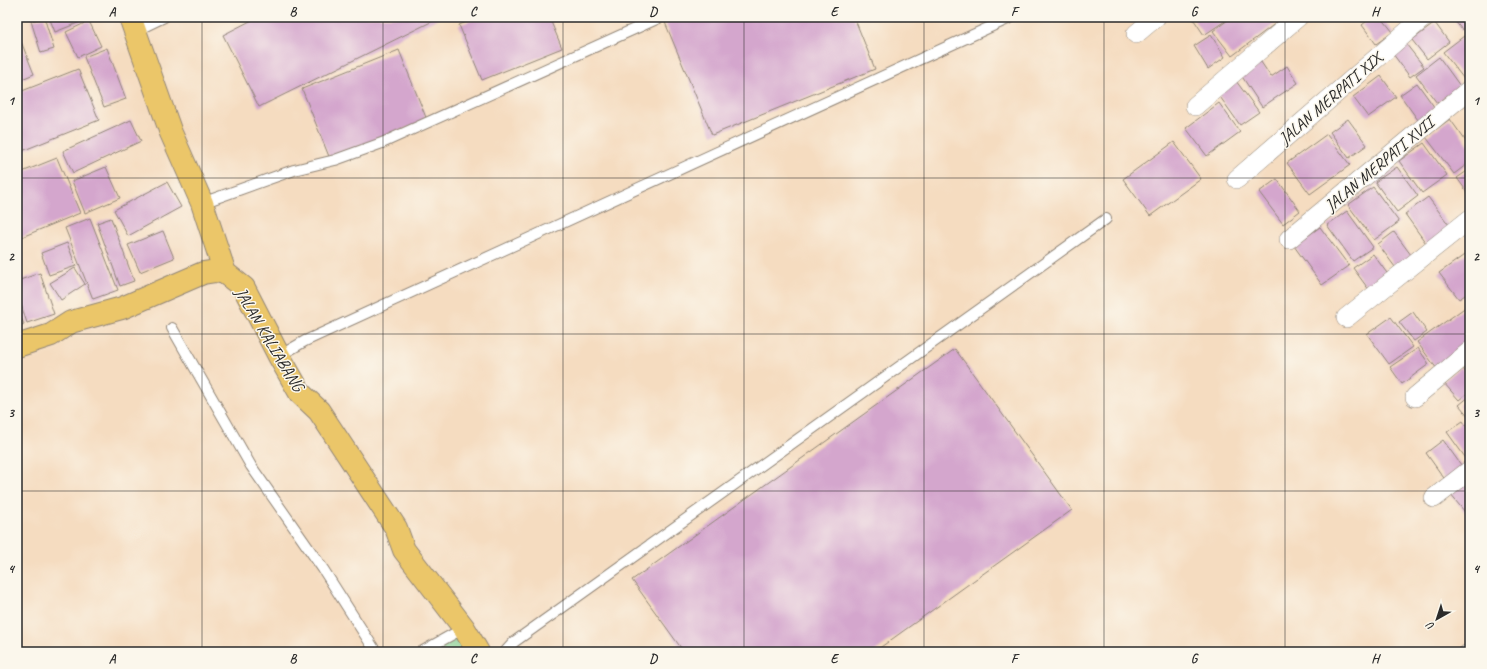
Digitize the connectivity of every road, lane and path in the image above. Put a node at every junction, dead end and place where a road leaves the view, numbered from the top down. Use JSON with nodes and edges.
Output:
{"nodes":[{"id":1,"x":164,"y":17,"type":"edge"},
{"id":2,"x":660,"y":17,"type":"edge"},
{"id":3,"x":1012,"y":17,"type":"edge"},
{"id":4,"x":1156,"y":17,"type":"edge"},
{"id":5,"x":1298,"y":17,"type":"edge"},
{"id":6,"x":1424,"y":17,"type":"edge"},
{"id":7,"x":132,"y":24,"type":"edge"},
{"id":8,"x":1136,"y":34,"type":"dead end"},
{"id":9,"x":1470,"y":89,"type":"edge"},
{"id":10,"x":1195,"y":106,"type":"dead end"},
{"id":11,"x":1237,"y":179,"type":"dead end"},
{"id":12,"x":202,"y":203,"type":"junction"},
{"id":13,"x":1470,"y":219,"type":"edge"},
{"id":14,"x":1106,"y":220,"type":"dead end"},
{"id":15,"x":1289,"y":239,"type":"dead end"},
{"id":16,"x":226,"y":273,"type":"junction"},
{"id":17,"x":1346,"y":318,"type":"dead end"},
{"id":18,"x":172,"y":328,"type":"dead end"},
{"id":19,"x":17,"y":346,"type":"edge"},
{"id":20,"x":1470,"y":351,"type":"edge"},
{"id":21,"x":279,"y":356,"type":"junction"},
{"id":22,"x":1415,"y":397,"type":"dead end"},
{"id":23,"x":1470,"y":470,"type":"edge"},
{"id":24,"x":1434,"y":498,"type":"dead end"},
{"id":25,"x":464,"y":628,"type":"junction"},
{"id":26,"x":1470,"y":648,"type":"edge"},
{"id":27,"x":376,"y":652,"type":"edge"},
{"id":28,"x":421,"y":652,"type":"edge"},
{"id":29,"x":478,"y":652,"type":"edge"},
{"id":30,"x":505,"y":652,"type":"edge"},
{"id":31,"x":1464,"y":652,"type":"edge"}],
"edges":[{"from":1,"to":7,"type":"lane"},
{"from":2,"to":12,"type":"lane"},
{"from":3,"to":21,"type":"lane"},
{"from":4,"to":8,"type":"street"},
{"from":5,"to":10,"type":"street"},
{"from":6,"to":11,"type":"street","name":"JALAN MERPATI XIX"},
{"from":7,"to":12,"type":"main road","name":"JALAN KALIABANG"},
{"from":9,"to":15,"type":"street","name":"JALAN MERPATI XVII"},
{"from":12,"to":16,"type":"main road","name":"JALAN KALIABANG"},
{"from":13,"to":17,"type":"street"},
{"from":14,"to":30,"type":"lane"},
{"from":16,"to":19,"type":"main road"},
{"from":16,"to":21,"type":"main road","name":"JALAN KALIABANG"},
{"from":18,"to":27,"type":"lane"},
{"from":20,"to":22,"type":"street"},
{"from":21,"to":25,"type":"main road","name":"JALAN KALIABANG"},
{"from":23,"to":24,"type":"street"},
{"from":25,"to":28,"type":"lane"},
{"from":25,"to":29,"type":"main road","name":"JALAN KALIABANG"},
{"from":26,"to":31,"type":"lane"}]}
